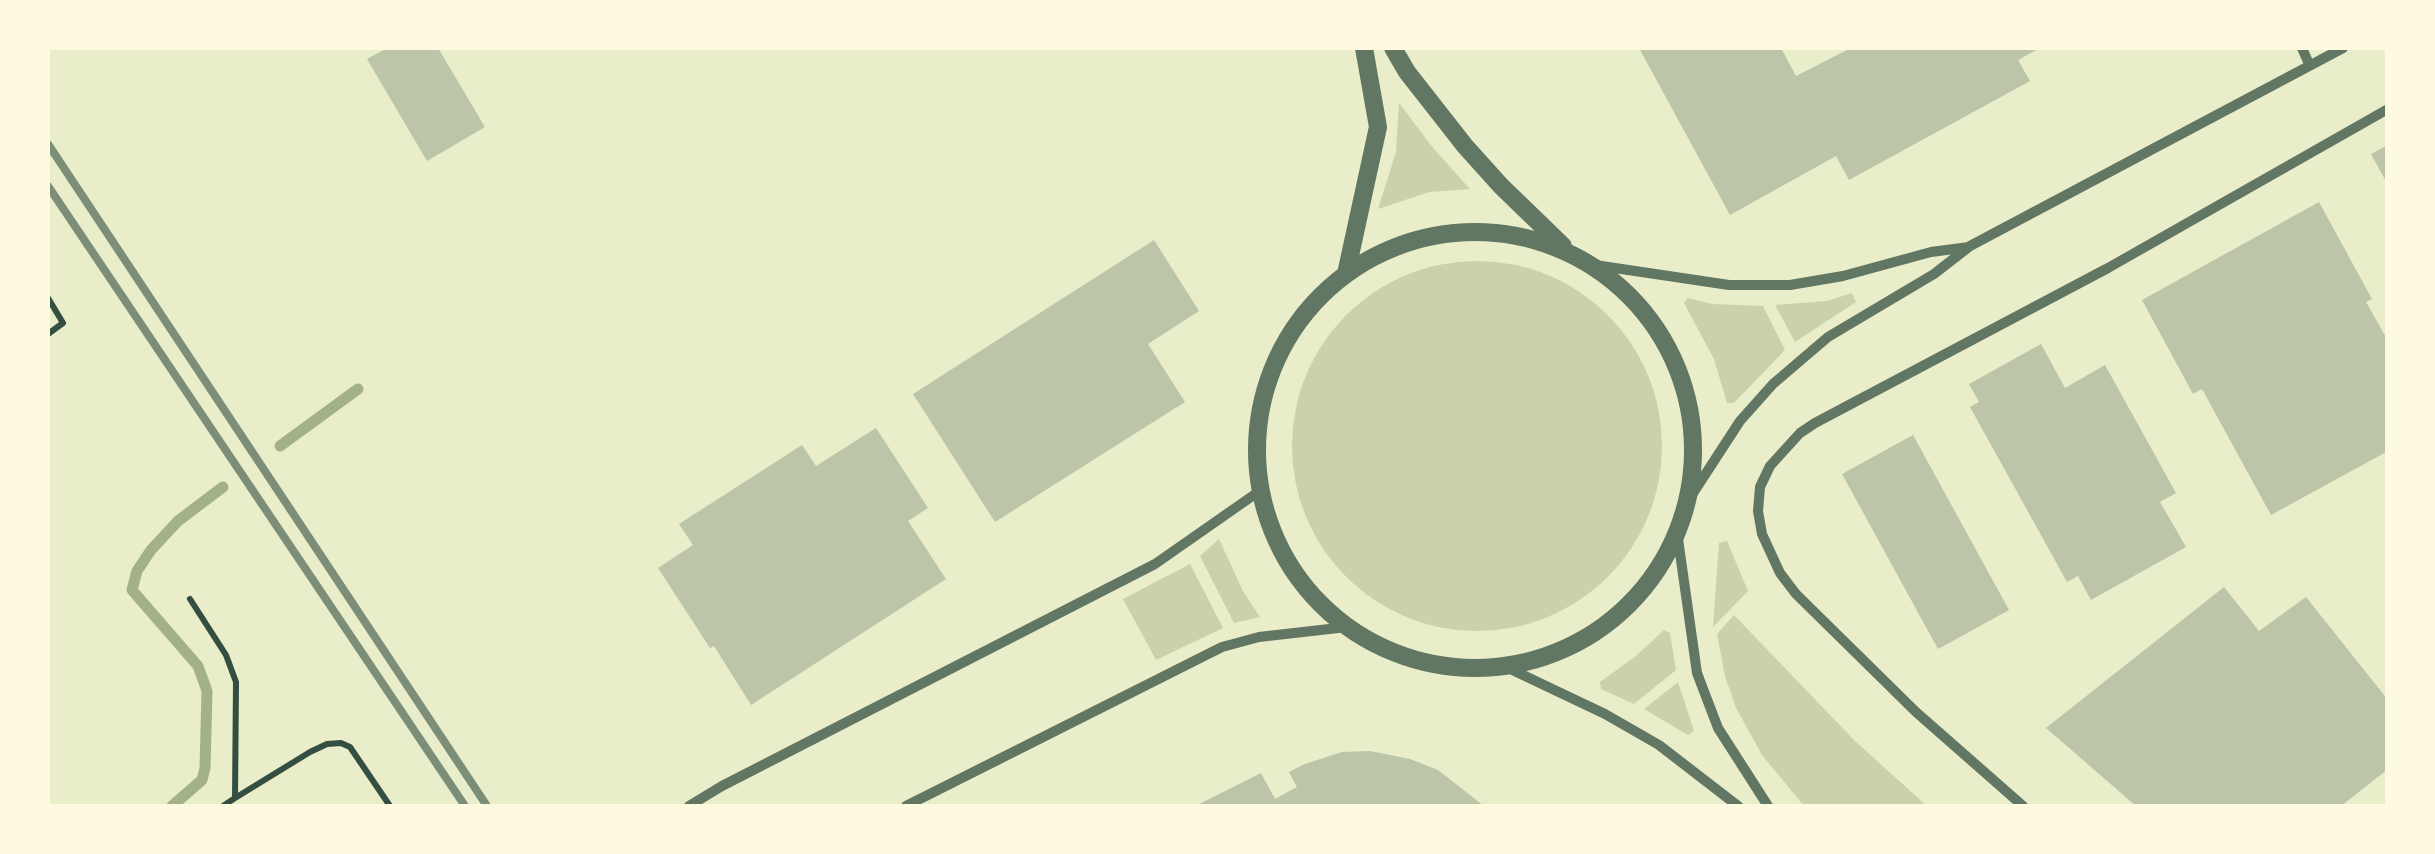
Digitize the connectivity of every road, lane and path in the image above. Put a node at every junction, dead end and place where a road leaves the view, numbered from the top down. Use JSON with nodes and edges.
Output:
{"nodes":[{"id":1,"x":1364,"y":48,"type":"edge"},
{"id":2,"x":1393,"y":48,"type":"edge"},
{"id":3,"x":2302,"y":48,"type":"edge"},
{"id":4,"x":2343,"y":48,"type":"edge"},
{"id":5,"x":2309,"y":64,"type":"junction"},
{"id":6,"x":2388,"y":110,"type":"edge"},
{"id":7,"x":1970,"y":246,"type":"junction"},
{"id":8,"x":1581,"y":260,"type":"junction"},
{"id":9,"x":1346,"y":274,"type":"junction"},
{"id":10,"x":48,"y":298,"type":"edge"},
{"id":11,"x":48,"y":334,"type":"edge"},
{"id":12,"x":1261,"y":490,"type":"junction"},
{"id":13,"x":1686,"y":504,"type":"junction"},
{"id":14,"x":1677,"y":532,"type":"junction"},
{"id":15,"x":190,"y":600,"type":"dead end"},
{"id":16,"x":1347,"y":626,"type":"junction"},
{"id":17,"x":1504,"y":666,"type":"junction"},
{"id":18,"x":234,"y":798,"type":"junction"},
{"id":19,"x":223,"y":806,"type":"edge"},
{"id":20,"x":390,"y":806,"type":"edge"},
{"id":21,"x":690,"y":806,"type":"edge"},
{"id":22,"x":906,"y":806,"type":"edge"},
{"id":23,"x":1738,"y":806,"type":"edge"},
{"id":24,"x":1768,"y":806,"type":"edge"},
{"id":25,"x":2023,"y":806,"type":"edge"}],
"edges":[{"from":1,"to":9,"type":"street"},
{"from":2,"to":8,"type":"street"},
{"from":3,"to":5,"type":"street"},
{"from":4,"to":5,"type":"street"},
{"from":5,"to":7,"type":"street"},
{"from":6,"to":25,"type":"street"},
{"from":7,"to":8,"type":"street"},
{"from":7,"to":13,"type":"street"},
{"from":8,"to":9,"type":"street"},
{"from":8,"to":13,"type":"street"},
{"from":9,"to":12,"type":"street"},
{"from":10,"to":11,"type":"path"},
{"from":12,"to":16,"type":"street"},
{"from":12,"to":21,"type":"street"},
{"from":13,"to":14,"type":"street"},
{"from":14,"to":17,"type":"street"},
{"from":14,"to":24,"type":"street"},
{"from":15,"to":18,"type":"path"},
{"from":16,"to":17,"type":"street"},
{"from":16,"to":22,"type":"street"},
{"from":17,"to":23,"type":"street"},
{"from":18,"to":19,"type":"path"},
{"from":18,"to":20,"type":"path"}]}
